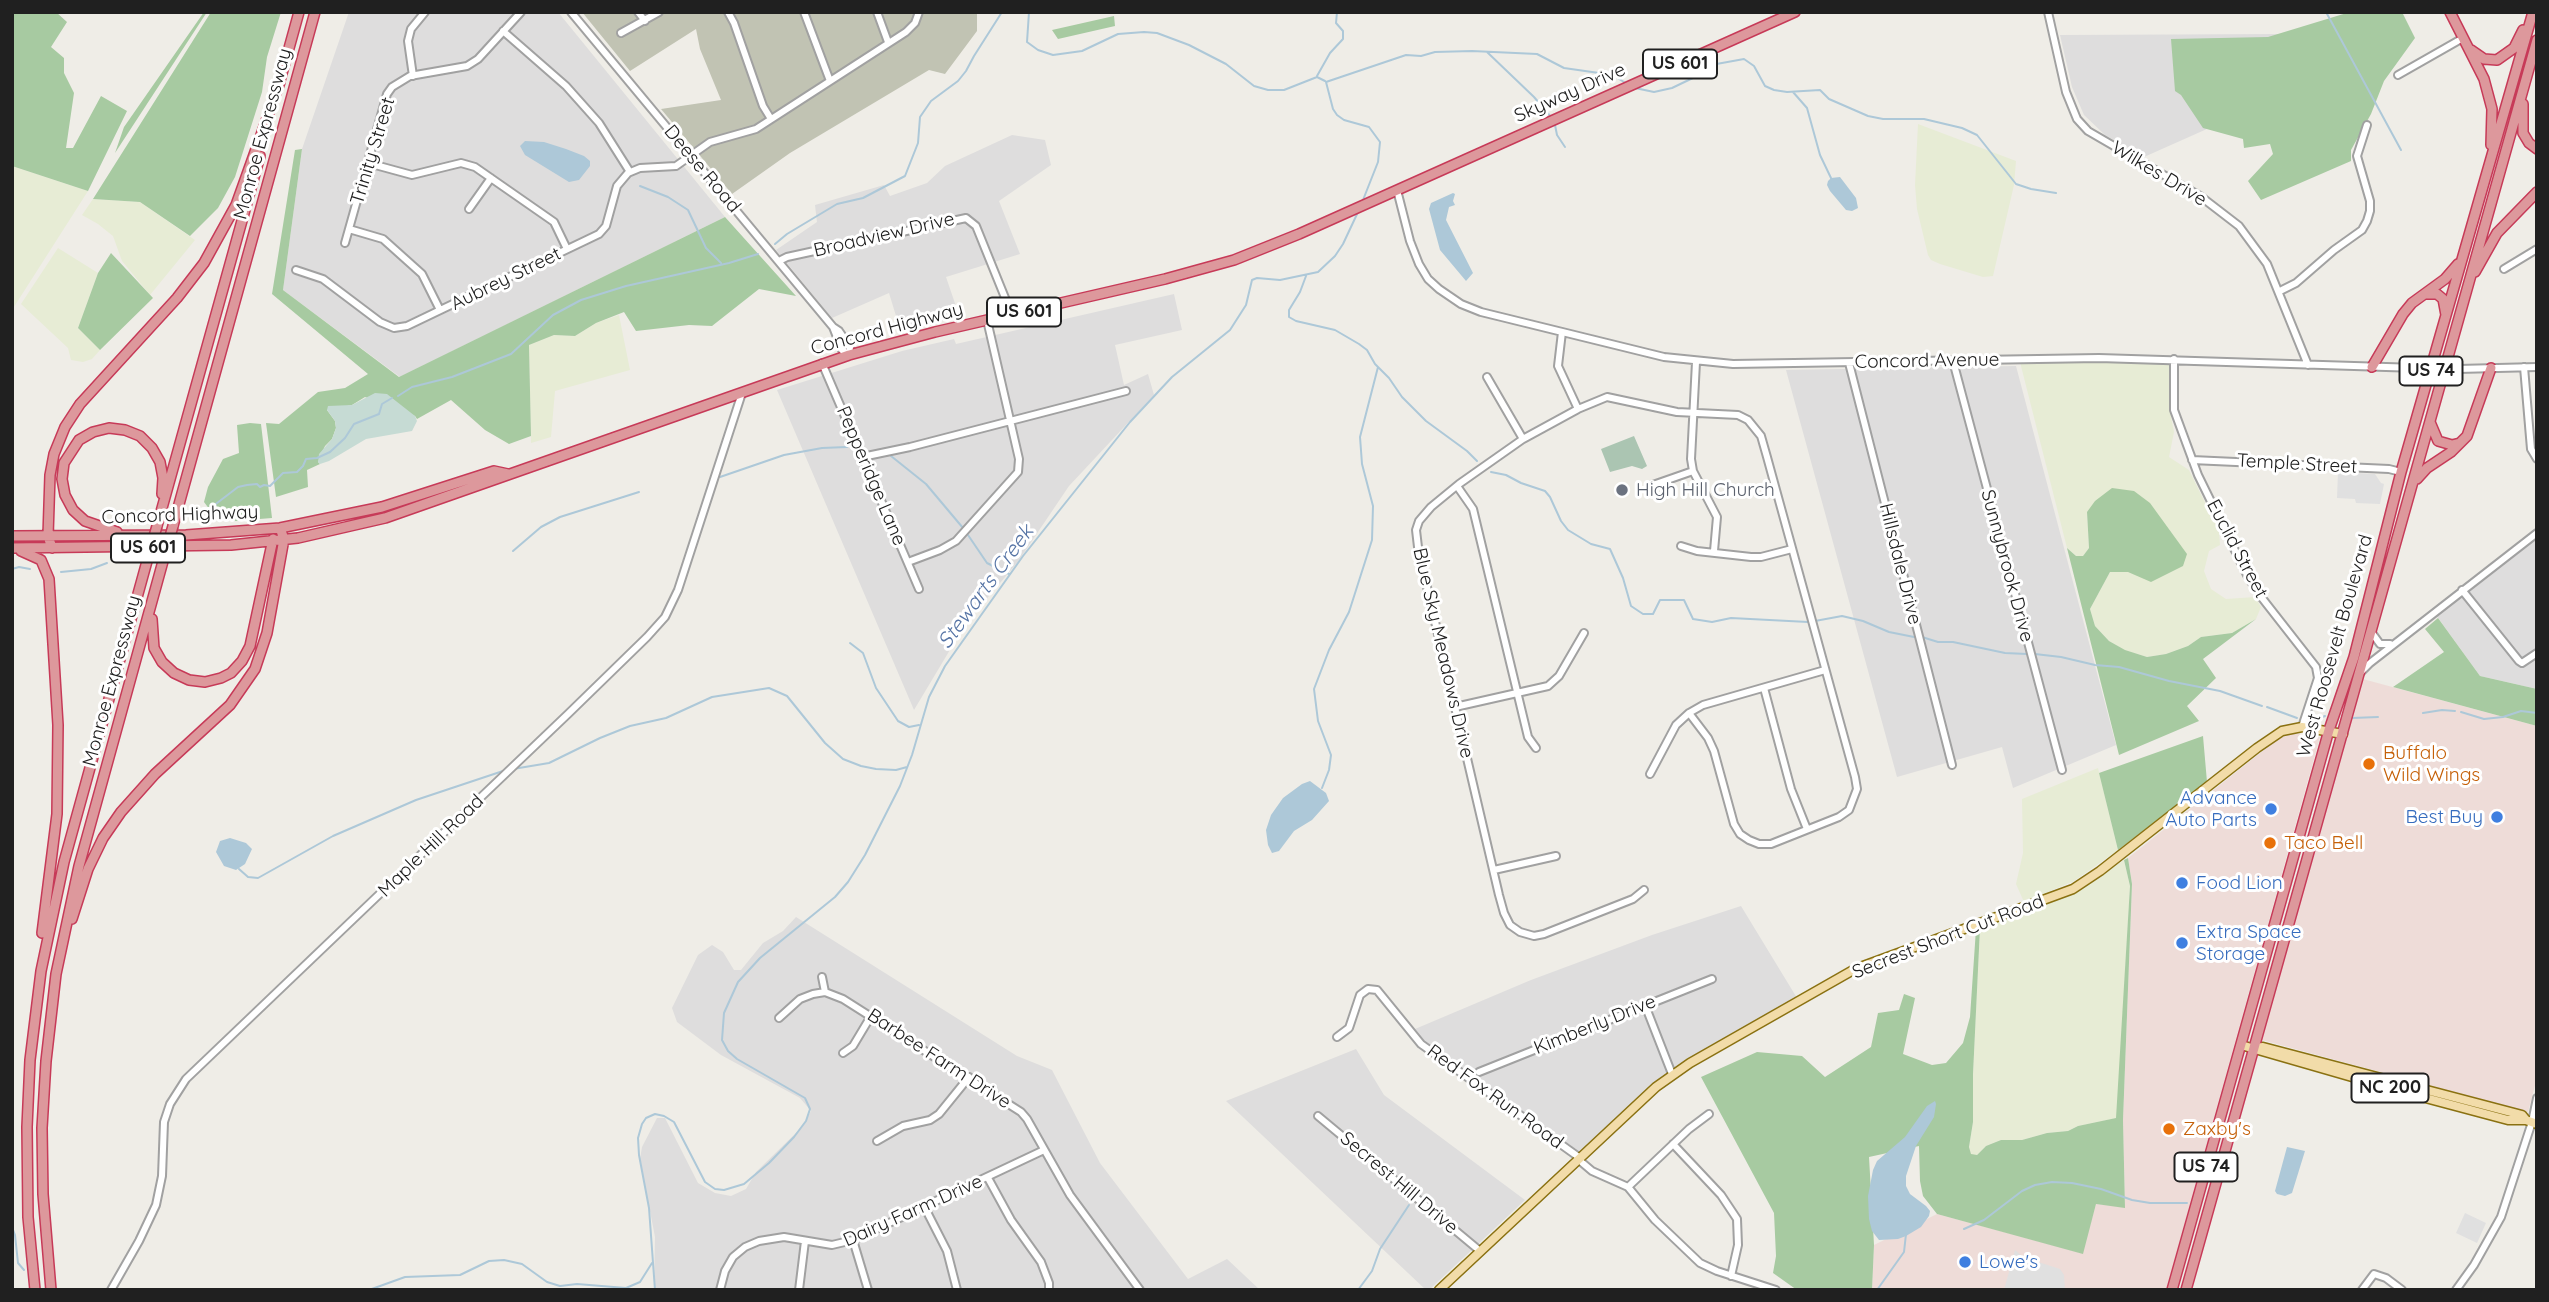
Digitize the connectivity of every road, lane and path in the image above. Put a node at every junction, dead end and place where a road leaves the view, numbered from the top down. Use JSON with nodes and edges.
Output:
{"nodes":[{"id":1,"x":299,"y":12,"type":"edge"},
{"id":2,"x":315,"y":12,"type":"edge"},
{"id":3,"x":425,"y":12,"type":"edge"},
{"id":4,"x":521,"y":12,"type":"edge"},
{"id":5,"x":571,"y":12,"type":"edge"},
{"id":6,"x":638,"y":12,"type":"edge"},
{"id":7,"x":659,"y":12,"type":"edge"},
{"id":8,"x":728,"y":12,"type":"edge"},
{"id":9,"x":804,"y":12,"type":"edge"},
{"id":10,"x":877,"y":12,"type":"edge"},
{"id":11,"x":919,"y":12,"type":"edge"},
{"id":12,"x":1795,"y":12,"type":"edge"},
{"id":13,"x":2048,"y":12,"type":"edge"},
{"id":14,"x":2449,"y":12,"type":"edge"},
{"id":15,"x":2457,"y":12,"type":"edge"},
{"id":16,"x":2531,"y":12,"type":"edge"},
{"id":17,"x":645,"y":21,"type":"junction"},
{"id":18,"x":2457,"y":27,"type":"junction"},
{"id":19,"x":503,"y":32,"type":"junction"},
{"id":20,"x":621,"y":33,"type":"dead end"},
{"id":21,"x":2463,"y":38,"type":"junction"},
{"id":22,"x":2537,"y":40,"type":"edge"},
{"id":23,"x":888,"y":42,"type":"junction"},
{"id":24,"x":2470,"y":50,"type":"junction"},
{"id":25,"x":2530,"y":66,"type":"junction"},
{"id":26,"x":2398,"y":75,"type":"dead end"},
{"id":27,"x":413,"y":76,"type":"junction"},
{"id":28,"x":830,"y":80,"type":"junction"},
{"id":29,"x":280,"y":82,"type":"junction"},
{"id":30,"x":771,"y":119,"type":"junction"},
{"id":31,"x":2367,"y":125,"type":"dead end"},
{"id":32,"x":2537,"y":149,"type":"edge"},
{"id":33,"x":692,"y":157,"type":"junction"},
{"id":34,"x":368,"y":163,"type":"junction"},
{"id":35,"x":2490,"y":164,"type":"junction"},
{"id":36,"x":631,"y":172,"type":"junction"},
{"id":37,"x":491,"y":178,"type":"junction"},
{"id":38,"x":1396,"y":190,"type":"junction"},
{"id":39,"x":2537,"y":192,"type":"edge"},
{"id":40,"x":469,"y":209,"type":"dead end"},
{"id":41,"x":349,"y":229,"type":"junction"},
{"id":42,"x":345,"y":243,"type":"dead end"},
{"id":43,"x":567,"y":249,"type":"junction"},
{"id":44,"x":2537,"y":249,"type":"edge"},
{"id":45,"x":2463,"y":257,"type":"junction"},
{"id":46,"x":779,"y":261,"type":"junction"},
{"id":47,"x":2504,"y":269,"type":"dead end"},
{"id":48,"x":296,"y":270,"type":"dead end"},
{"id":49,"x":2280,"y":291,"type":"junction"},
{"id":50,"x":2465,"y":293,"type":"junction"},
{"id":51,"x":2421,"y":296,"type":"junction"},
{"id":52,"x":440,"y":310,"type":"junction"},
{"id":53,"x":1012,"y":315,"type":"junction"},
{"id":54,"x":2446,"y":318,"type":"junction"},
{"id":55,"x":987,"y":320,"type":"junction"},
{"id":56,"x":1562,"y":332,"type":"junction"},
{"id":57,"x":849,"y":355,"type":"junction"},
{"id":58,"x":2174,"y":359,"type":"junction"},
{"id":59,"x":1953,"y":361,"type":"junction"},
{"id":60,"x":1696,"y":362,"type":"junction"},
{"id":61,"x":822,"y":363,"type":"junction"},
{"id":62,"x":1849,"y":363,"type":"junction"},
{"id":63,"x":2308,"y":365,"type":"junction"},
{"id":64,"x":2537,"y":366,"type":"edge"},
{"id":65,"x":2372,"y":367,"type":"junction"},
{"id":66,"x":2524,"y":367,"type":"junction"},
{"id":67,"x":2491,"y":368,"type":"junction"},
{"id":68,"x":1487,"y":377,"type":"dead end"},
{"id":69,"x":742,"y":391,"type":"junction"},
{"id":70,"x":1125,"y":391,"type":"dead end"},
{"id":71,"x":1578,"y":409,"type":"junction"},
{"id":72,"x":1693,"y":414,"type":"junction"},
{"id":73,"x":1009,"y":421,"type":"junction"},
{"id":74,"x":2430,"y":422,"type":"junction"},
{"id":75,"x":1523,"y":439,"type":"junction"},
{"id":76,"x":2457,"y":444,"type":"junction"},
{"id":77,"x":862,"y":457,"type":"junction"},
{"id":78,"x":2537,"y":459,"type":"edge"},
{"id":79,"x":2192,"y":460,"type":"junction"},
{"id":80,"x":1693,"y":471,"type":"junction"},
{"id":81,"x":2401,"y":472,"type":"junction"},
{"id":82,"x":508,"y":474,"type":"junction"},
{"id":83,"x":1457,"y":486,"type":"junction"},
{"id":84,"x":1650,"y":486,"type":"dead end"},
{"id":85,"x":2413,"y":486,"type":"junction"},
{"id":86,"x":161,"y":511,"type":"junction"},
{"id":87,"x":280,"y":528,"type":"junction"},
{"id":88,"x":2537,"y":533,"type":"edge"},
{"id":89,"x":12,"y":536,"type":"edge"},
{"id":90,"x":48,"y":536,"type":"junction"},
{"id":91,"x":132,"y":536,"type":"junction"},
{"id":92,"x":284,"y":539,"type":"junction"},
{"id":93,"x":271,"y":541,"type":"junction"},
{"id":94,"x":1681,"y":546,"type":"dead end"},
{"id":95,"x":12,"y":548,"type":"edge"},
{"id":96,"x":52,"y":548,"type":"junction"},
{"id":97,"x":1792,"y":549,"type":"junction"},
{"id":98,"x":1714,"y":551,"type":"junction"},
{"id":99,"x":908,"y":562,"type":"junction"},
{"id":100,"x":919,"y":589,"type":"dead end"},
{"id":101,"x":156,"y":590,"type":"junction"},
{"id":102,"x":2462,"y":590,"type":"junction"},
{"id":103,"x":1584,"y":633,"type":"dead end"},
{"id":104,"x":2372,"y":633,"type":"junction"},
{"id":105,"x":2395,"y":643,"type":"junction"},
{"id":106,"x":2537,"y":653,"type":"edge"},
{"id":107,"x":1825,"y":670,"type":"junction"},
{"id":108,"x":2360,"y":673,"type":"junction"},
{"id":109,"x":1764,"y":688,"type":"junction"},
{"id":110,"x":1518,"y":693,"type":"junction"},
{"id":111,"x":1455,"y":707,"type":"junction"},
{"id":112,"x":1689,"y":713,"type":"junction"},
{"id":113,"x":2302,"y":727,"type":"junction"},
{"id":114,"x":2329,"y":730,"type":"junction"},
{"id":115,"x":2343,"y":734,"type":"junction"},
{"id":116,"x":1536,"y":748,"type":"dead end"},
{"id":117,"x":1952,"y":765,"type":"dead end"},
{"id":118,"x":2062,"y":770,"type":"dead end"},
{"id":119,"x":1650,"y":774,"type":"dead end"},
{"id":120,"x":1807,"y":830,"type":"junction"},
{"id":121,"x":1556,"y":856,"type":"dead end"},
{"id":122,"x":1494,"y":870,"type":"junction"},
{"id":123,"x":1644,"y":890,"type":"dead end"},
{"id":124,"x":822,"y":977,"type":"dead end"},
{"id":125,"x":1712,"y":979,"type":"dead end"},
{"id":126,"x":825,"y":992,"type":"junction"},
{"id":127,"x":53,"y":996,"type":"junction"},
{"id":128,"x":1645,"y":1005,"type":"junction"},
{"id":129,"x":35,"y":1016,"type":"junction"},
{"id":130,"x":872,"y":1016,"type":"junction"},
{"id":131,"x":779,"y":1018,"type":"dead end"},
{"id":132,"x":1337,"y":1037,"type":"dead end"},
{"id":133,"x":2241,"y":1045,"type":"junction"},
{"id":134,"x":2255,"y":1048,"type":"junction"},
{"id":135,"x":843,"y":1053,"type":"dead end"},
{"id":136,"x":1479,"y":1072,"type":"dead end"},
{"id":137,"x":1672,"y":1074,"type":"junction"},
{"id":138,"x":969,"y":1077,"type":"junction"},
{"id":139,"x":2356,"y":1077,"type":"junction"},
{"id":140,"x":2388,"y":1080,"type":"junction"},
{"id":141,"x":2537,"y":1098,"type":"edge"},
{"id":142,"x":1709,"y":1114,"type":"dead end"},
{"id":143,"x":1318,"y":1116,"type":"dead end"},
{"id":144,"x":2532,"y":1122,"type":"edge"},
{"id":145,"x":877,"y":1141,"type":"dead end"},
{"id":146,"x":1673,"y":1144,"type":"junction"},
{"id":147,"x":1044,"y":1150,"type":"junction"},
{"id":148,"x":1580,"y":1159,"type":"junction"},
{"id":149,"x":988,"y":1178,"type":"junction"},
{"id":150,"x":1628,"y":1187,"type":"junction"},
{"id":151,"x":925,"y":1208,"type":"junction"},
{"id":152,"x":2194,"y":1210,"type":"junction"},
{"id":153,"x":853,"y":1240,"type":"junction"},
{"id":154,"x":805,"y":1241,"type":"junction"},
{"id":155,"x":1480,"y":1251,"type":"junction"},
{"id":156,"x":1731,"y":1276,"type":"junction"},
{"id":157,"x":2189,"y":1279,"type":"junction"},
{"id":158,"x":35,"y":1290,"type":"edge"},
{"id":159,"x":51,"y":1290,"type":"edge"},
{"id":160,"x":111,"y":1290,"type":"edge"},
{"id":161,"x":720,"y":1290,"type":"edge"},
{"id":162,"x":799,"y":1290,"type":"edge"},
{"id":163,"x":869,"y":1290,"type":"edge"},
{"id":164,"x":957,"y":1290,"type":"edge"},
{"id":165,"x":1049,"y":1290,"type":"edge"},
{"id":166,"x":1140,"y":1290,"type":"edge"},
{"id":167,"x":1439,"y":1290,"type":"edge"},
{"id":168,"x":1776,"y":1290,"type":"edge"},
{"id":169,"x":2172,"y":1290,"type":"edge"},
{"id":170,"x":2186,"y":1290,"type":"edge"},
{"id":171,"x":2362,"y":1290,"type":"edge"},
{"id":172,"x":2402,"y":1290,"type":"edge"},
{"id":173,"x":2456,"y":1290,"type":"edge"}],
"edges":[{"from":1,"to":29,"type":"highway","name":"Monroe Expressway"},
{"from":2,"to":101,"type":"highway","name":"Monroe Expressway","bridge":true},
{"from":3,"to":27,"type":"street"},
{"from":4,"to":19,"type":"street","name":"Trinity Street"},
{"from":5,"to":33,"type":"street","name":"Deese Road"},
{"from":6,"to":17,"type":"street"},
{"from":7,"to":17,"type":"street"},
{"from":8,"to":30,"type":"street"},
{"from":9,"to":28,"type":"street"},
{"from":10,"to":23,"type":"street"},
{"from":11,"to":23,"type":"street"},
{"from":12,"to":38,"type":"highway","name":"Skyway Drive","number":"US 601"},
{"from":13,"to":49,"type":"street","name":"Wilkes Drive"},
{"from":14,"to":18,"type":"highway"},
{"from":15,"to":18,"type":"highway"},
{"from":16,"to":24,"type":"highway"},
{"from":16,"to":35,"type":"highway","name":"West Roosevelt Boulevard","number":"US 74"},
{"from":17,"to":20,"type":"street"},
{"from":18,"to":21,"type":"highway"},
{"from":19,"to":27,"type":"street","name":"Trinity Street"},
{"from":19,"to":36,"type":"street"},
{"from":21,"to":24,"type":"highway"},
{"from":21,"to":26,"type":"street"},
{"from":22,"to":25,"type":"highway","name":"West Roosevelt Boulevard","number":"US 74"},
{"from":23,"to":28,"type":"street"},
{"from":24,"to":35,"type":"highway"},
{"from":25,"to":32,"type":"highway"},
{"from":25,"to":50,"type":"highway","name":"West Roosevelt Boulevard","number":"US 74"},
{"from":27,"to":34,"type":"street","name":"Trinity Street"},
{"from":28,"to":30,"type":"street"},
{"from":29,"to":86,"type":"highway","name":"Monroe Expressway"},
{"from":29,"to":90,"type":"highway"},
{"from":30,"to":33,"type":"street"},
{"from":31,"to":49,"type":"street"},
{"from":33,"to":36,"type":"street"},
{"from":33,"to":46,"type":"street","name":"Deese Road"},
{"from":34,"to":37,"type":"street"},
{"from":34,"to":41,"type":"street","name":"Trinity Street"},
{"from":35,"to":45,"type":"highway","name":"West Roosevelt Boulevard","number":"US 74"},
{"from":36,"to":43,"type":"street","name":"Aubrey Street"},
{"from":37,"to":40,"type":"street"},
{"from":37,"to":43,"type":"street"},
{"from":38,"to":53,"type":"highway","name":"Concord Highway","number":"US 601"},
{"from":38,"to":56,"type":"street","name":"Concord Avenue"},
{"from":39,"to":50,"type":"highway"},
{"from":41,"to":42,"type":"street","name":"Trinity Street"},
{"from":41,"to":52,"type":"street"},
{"from":43,"to":52,"type":"street","name":"Aubrey Street"},
{"from":44,"to":47,"type":"street"},
{"from":45,"to":51,"type":"highway"},
{"from":45,"to":54,"type":"highway","name":"West Roosevelt Boulevard","number":"US 74"},
{"from":46,"to":53,"type":"street","name":"Broadview Drive"},
{"from":46,"to":57,"type":"street","name":"Deese Road"},
{"from":48,"to":52,"type":"street","name":"Aubrey Street"},
{"from":49,"to":63,"type":"street","name":"Wilkes Drive"},
{"from":50,"to":74,"type":"highway","name":"West Roosevelt Boulevard","number":"US 74"},
{"from":51,"to":54,"type":"highway"},
{"from":51,"to":65,"type":"highway"},
{"from":53,"to":55,"type":"highway","name":"Concord Highway","number":"US 601"},
{"from":54,"to":81,"type":"highway","name":"West Roosevelt Boulevard","number":"US 74"},
{"from":55,"to":57,"type":"highway","name":"Concord Highway","number":"US 601"},
{"from":55,"to":73,"type":"street"},
{"from":56,"to":60,"type":"street","name":"Concord Avenue"},
{"from":56,"to":71,"type":"street"},
{"from":57,"to":61,"type":"highway","name":"Concord Highway","number":"US 601"},
{"from":58,"to":59,"type":"street","name":"Concord Avenue"},
{"from":58,"to":63,"type":"street","name":"Concord Avenue"},
{"from":58,"to":79,"type":"street","name":"Euclid Street"},
{"from":59,"to":62,"type":"street","name":"Concord Avenue"},
{"from":59,"to":118,"type":"street","name":"Sunnybrook Drive"},
{"from":60,"to":62,"type":"street","name":"Concord Avenue"},
{"from":60,"to":72,"type":"street"},
{"from":61,"to":69,"type":"highway","name":"Concord Highway","number":"US 601"},
{"from":61,"to":77,"type":"street","name":"Pepperidge Lane"},
{"from":62,"to":117,"type":"street","name":"Hillsdale Drive"},
{"from":63,"to":65,"type":"street","name":"Concord Avenue"},
{"from":64,"to":66,"type":"street","name":"Concord Avenue"},
{"from":65,"to":67,"type":"street","name":"Concord Avenue","bridge":true},
{"from":66,"to":67,"type":"street","name":"Concord Avenue"},
{"from":66,"to":78,"type":"street"},
{"from":67,"to":76,"type":"highway"},
{"from":68,"to":75,"type":"street"},
{"from":69,"to":82,"type":"highway","name":"Concord Highway","number":"US 601"},
{"from":69,"to":160,"type":"street","name":"Maple Hill Road"},
{"from":70,"to":73,"type":"street"},
{"from":71,"to":72,"type":"street","name":"Blue Sky Meadows Drive"},
{"from":71,"to":75,"type":"street","name":"Blue Sky Meadows Drive"},
{"from":72,"to":80,"type":"street"},
{"from":72,"to":97,"type":"street","name":"Blue Sky Meadows Drive"},
{"from":73,"to":77,"type":"street"},
{"from":73,"to":99,"type":"street"},
{"from":74,"to":76,"type":"highway"},
{"from":74,"to":85,"type":"highway","name":"West Roosevelt Boulevard","number":"US 74"},
{"from":75,"to":83,"type":"street","name":"Blue Sky Meadows Drive"},
{"from":76,"to":85,"type":"highway"},
{"from":77,"to":99,"type":"street","name":"Pepperidge Lane"},
{"from":79,"to":81,"type":"street","name":"Temple Street"},
{"from":79,"to":113,"type":"street","name":"Euclid Street"},
{"from":80,"to":84,"type":"street"},
{"from":80,"to":98,"type":"street"},
{"from":81,"to":114,"type":"highway","name":"West Roosevelt Boulevard","number":"US 74"},
{"from":82,"to":87,"type":"highway","name":"Concord Highway","number":"US 601"},
{"from":82,"to":92,"type":"highway","name":"Concord Highway","number":"US 601"},
{"from":83,"to":110,"type":"street"},
{"from":83,"to":111,"type":"street","name":"Blue Sky Meadows Drive"},
{"from":85,"to":104,"type":"highway","name":"West Roosevelt Boulevard","number":"US 74"},
{"from":86,"to":91,"type":"highway"},
{"from":86,"to":129,"type":"highway","name":"Monroe Expressway","bridge":true},
{"from":87,"to":91,"type":"highway","name":"Concord Highway","number":"US 601"},
{"from":87,"to":92,"type":"highway"},
{"from":87,"to":93,"type":"highway"},
{"from":88,"to":102,"type":"street"},
{"from":89,"to":90,"type":"highway","name":"Concord Highway","number":"US 601"},
{"from":90,"to":91,"type":"highway","name":"Concord Highway","number":"US 601"},
{"from":90,"to":96,"type":"highway"},
{"from":92,"to":93,"type":"highway","name":"Concord Highway","number":"US 601"},
{"from":92,"to":127,"type":"highway"},
{"from":93,"to":96,"type":"highway","name":"Concord Highway","number":"US 601"},
{"from":93,"to":101,"type":"highway"},
{"from":94,"to":98,"type":"street"},
{"from":95,"to":96,"type":"highway","name":"Concord Highway","number":"US 601"},
{"from":95,"to":129,"type":"highway"},
{"from":97,"to":98,"type":"street"},
{"from":97,"to":107,"type":"street","name":"Blue Sky Meadows Drive"},
{"from":99,"to":100,"type":"street","name":"Pepperidge Lane"},
{"from":101,"to":127,"type":"highway","name":"Monroe Expressway"},
{"from":102,"to":105,"type":"street"},
{"from":102,"to":106,"type":"street"},
{"from":103,"to":110,"type":"street"},
{"from":104,"to":105,"type":"street"},
{"from":104,"to":108,"type":"highway","name":"West Roosevelt Boulevard","number":"US 74"},
{"from":105,"to":108,"type":"street"},
{"from":107,"to":109,"type":"street"},
{"from":107,"to":120,"type":"street","name":"Blue Sky Meadows Drive"},
{"from":108,"to":115,"type":"highway","name":"West Roosevelt Boulevard","number":"US 74"},
{"from":109,"to":112,"type":"street"},
{"from":109,"to":120,"type":"street"},
{"from":110,"to":111,"type":"street"},
{"from":110,"to":116,"type":"street"},
{"from":111,"to":122,"type":"street","name":"Blue Sky Meadows Drive"},
{"from":112,"to":119,"type":"street"},
{"from":112,"to":120,"type":"street","name":"Blue Sky Meadows Drive"},
{"from":113,"to":114,"type":"main road","name":"Secrest Short Cut Road"},
{"from":113,"to":137,"type":"main road","name":"Secrest Short Cut Road"},
{"from":114,"to":115,"type":"main road","name":"Secrest Short Cut Road"},
{"from":114,"to":133,"type":"highway","name":"West Roosevelt Boulevard","number":"US 74"},
{"from":115,"to":134,"type":"highway","name":"West Roosevelt Boulevard","number":"US 74"},
{"from":121,"to":122,"type":"street"},
{"from":122,"to":123,"type":"street","name":"Blue Sky Meadows Drive"},
{"from":124,"to":126,"type":"street"},
{"from":125,"to":128,"type":"street","name":"Kimberly Drive"},
{"from":126,"to":130,"type":"street","name":"Barbee Farm Drive"},
{"from":126,"to":131,"type":"street"},
{"from":127,"to":159,"type":"highway","name":"Monroe Expressway"},
{"from":128,"to":136,"type":"street","name":"Kimberly Drive"},
{"from":128,"to":137,"type":"street"},
{"from":129,"to":158,"type":"highway","name":"Monroe Expressway"},
{"from":130,"to":135,"type":"street"},
{"from":130,"to":138,"type":"street","name":"Barbee Farm Drive"},
{"from":132,"to":148,"type":"street","name":"Red Fox Run Road"},
{"from":133,"to":134,"type":"main road","number":"NC 200"},
{"from":133,"to":152,"type":"highway","name":"West Roosevelt Boulevard","number":"US 74"},
{"from":134,"to":139,"type":"main road","number":"NC 200"},
{"from":134,"to":140,"type":"main road","number":"NC 200"},
{"from":134,"to":157,"type":"highway","name":"West Roosevelt Boulevard","number":"US 74"},
{"from":137,"to":148,"type":"main road","name":"Secrest Short Cut Road"},
{"from":138,"to":145,"type":"street"},
{"from":138,"to":147,"type":"street","name":"Barbee Farm Drive"},
{"from":139,"to":140,"type":"main road","number":"NC 200"},
{"from":139,"to":144,"type":"main road","number":"NC 200"},
{"from":140,"to":144,"type":"main road","number":"NC 200"},
{"from":141,"to":144,"type":"street"},
{"from":142,"to":146,"type":"street"},
{"from":143,"to":155,"type":"street","name":"Secrest Hill Drive"},
{"from":144,"to":173,"type":"street"},
{"from":146,"to":150,"type":"street"},
{"from":146,"to":156,"type":"street"},
{"from":147,"to":149,"type":"street","name":"Dairy Farm Drive"},
{"from":147,"to":166,"type":"street","name":"Barbee Farm Drive"},
{"from":148,"to":150,"type":"street"},
{"from":148,"to":155,"type":"main road","name":"Secrest Short Cut Road"},
{"from":149,"to":151,"type":"street","name":"Dairy Farm Drive"},
{"from":149,"to":165,"type":"street"},
{"from":150,"to":156,"type":"street"},
{"from":151,"to":153,"type":"street","name":"Dairy Farm Drive"},
{"from":151,"to":164,"type":"street"},
{"from":152,"to":157,"type":"highway"},
{"from":152,"to":169,"type":"highway","name":"West Roosevelt Boulevard","number":"US 74"},
{"from":153,"to":154,"type":"street","name":"Dairy Farm Drive"},
{"from":153,"to":163,"type":"street"},
{"from":154,"to":161,"type":"street","name":"Dairy Farm Drive"},
{"from":154,"to":162,"type":"street"},
{"from":155,"to":167,"type":"main road","name":"Secrest Short Cut Road"},
{"from":156,"to":168,"type":"street"},
{"from":157,"to":170,"type":"highway","name":"West Roosevelt Boulevard","number":"US 74"},
{"from":171,"to":172,"type":"street"}]}
